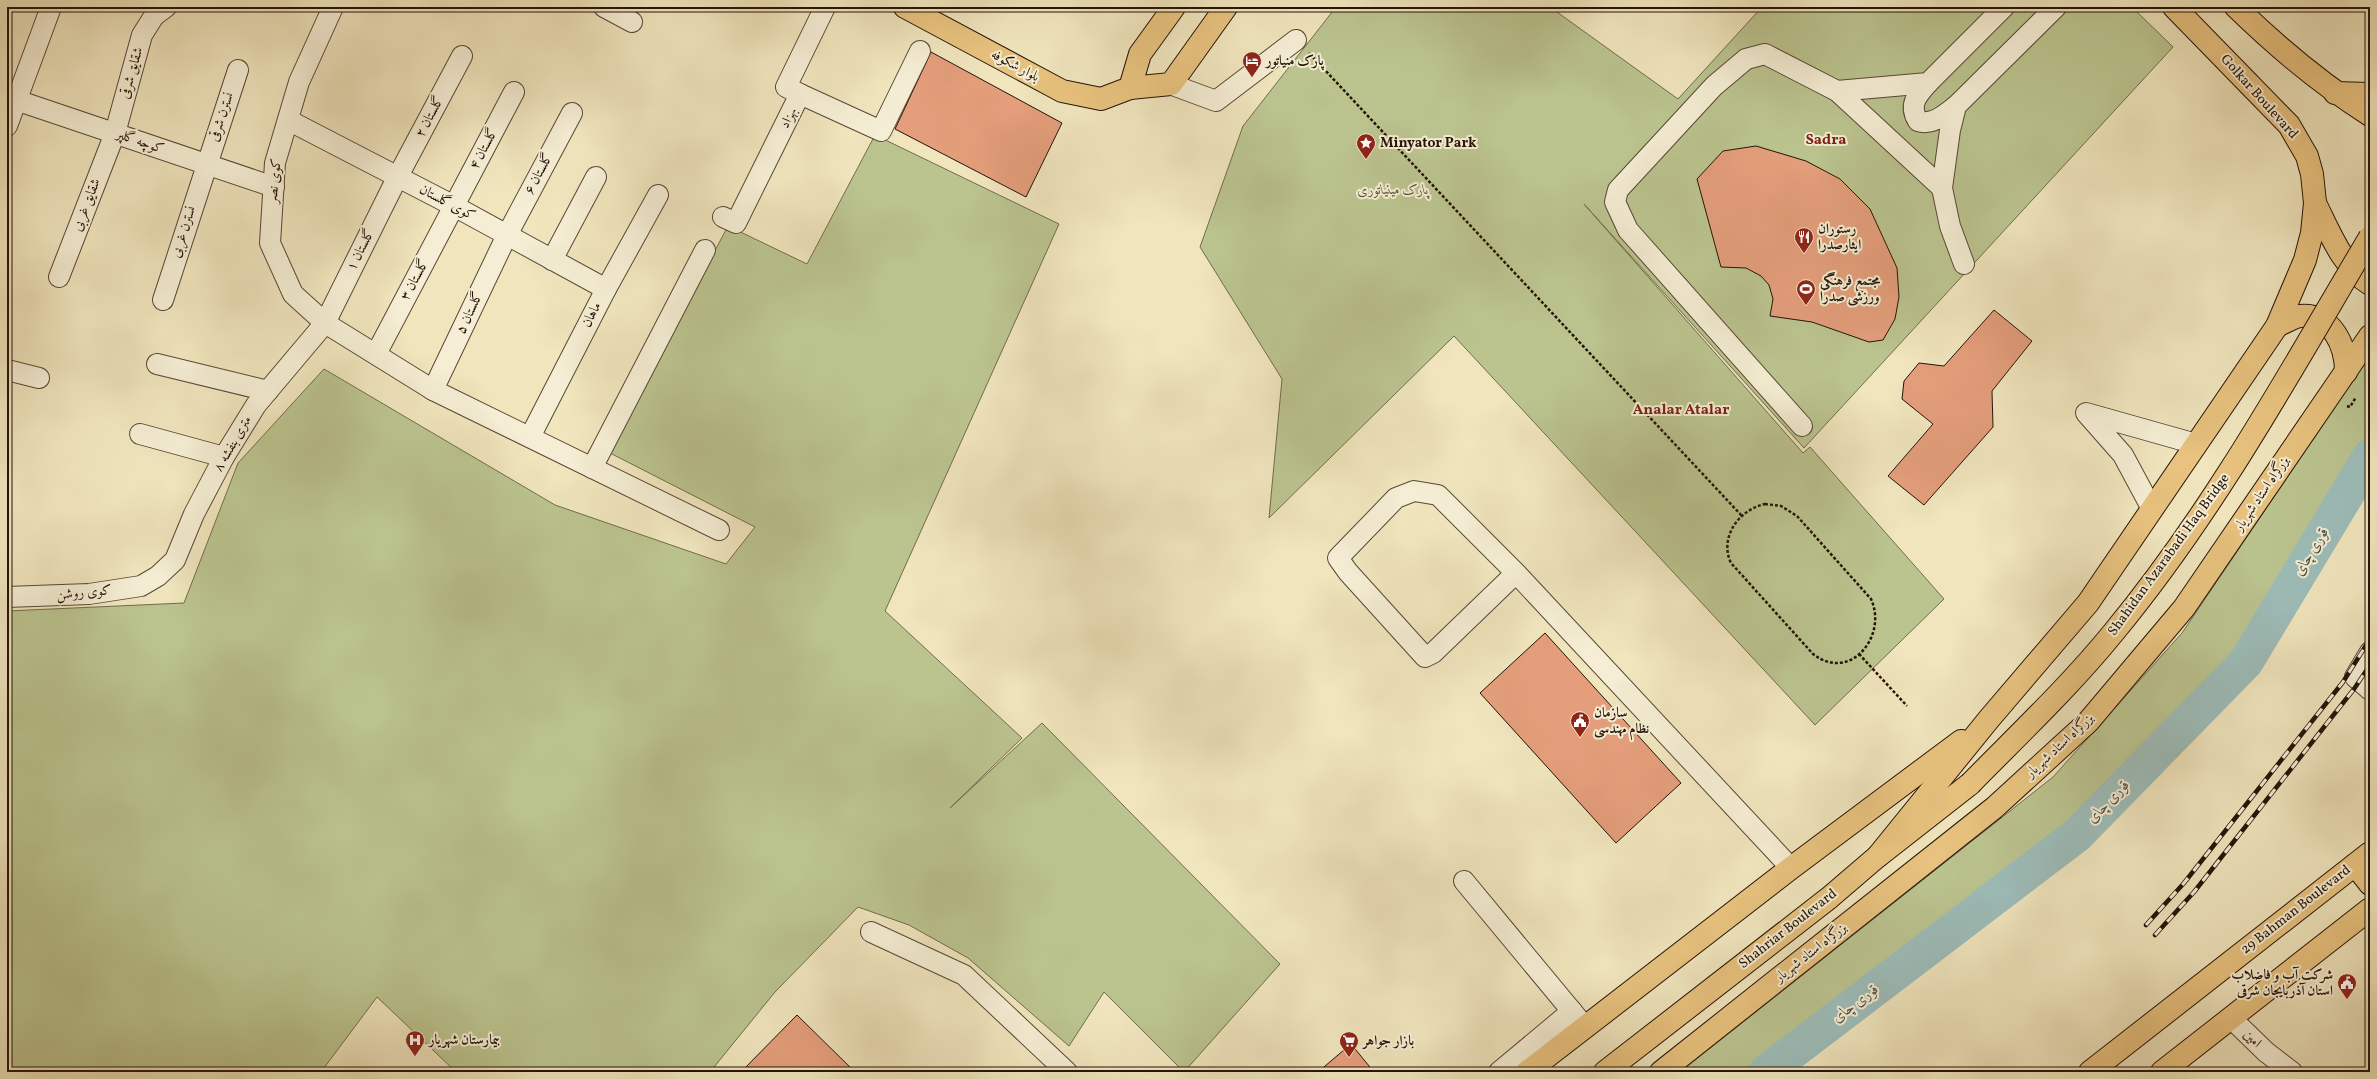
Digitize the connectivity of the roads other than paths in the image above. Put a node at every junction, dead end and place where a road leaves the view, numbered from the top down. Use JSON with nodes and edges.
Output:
{"nodes":[{"id":1,"x":50,"y":7,"type":"edge"},
{"id":2,"x":333,"y":7,"type":"edge"},
{"id":3,"x":604,"y":7,"type":"edge"},
{"id":4,"x":825,"y":7,"type":"edge"},
{"id":5,"x":905,"y":7,"type":"edge"},
{"id":6,"x":1174,"y":7,"type":"edge"},
{"id":7,"x":1226,"y":7,"type":"edge"},
{"id":8,"x":2004,"y":7,"type":"edge"},
{"id":9,"x":2056,"y":7,"type":"edge"},
{"id":10,"x":2174,"y":7,"type":"edge"},
{"id":11,"x":2236,"y":7,"type":"edge"},
{"id":12,"x":160,"y":11,"type":"edge"},
{"id":13,"x":632,"y":22,"type":"dead end"},
{"id":14,"x":1296,"y":40,"type":"road end"},
{"id":15,"x":920,"y":51,"type":"dead end"},
{"id":16,"x":462,"y":56,"type":"dead end"},
{"id":17,"x":238,"y":70,"type":"dead end"},
{"id":18,"x":1928,"y":83,"type":"junction"},
{"id":19,"x":1170,"y":84,"type":"junction"},
{"id":20,"x":1130,"y":88,"type":"junction"},
{"id":21,"x":1837,"y":91,"type":"junction"},
{"id":22,"x":514,"y":92,"type":"dead end"},
{"id":23,"x":2335,"y":93,"type":"junction"},
{"id":24,"x":800,"y":94,"type":"junction"},
{"id":25,"x":2370,"y":94,"type":"edge"},
{"id":26,"x":11,"y":98,"type":"edge"},
{"id":27,"x":1956,"y":106,"type":"junction"},
{"id":28,"x":572,"y":113,"type":"dead end"},
{"id":29,"x":2370,"y":115,"type":"edge"},
{"id":30,"x":288,"y":120,"type":"junction"},
{"id":31,"x":7,"y":126,"type":"edge"},
{"id":32,"x":115,"y":133,"type":"junction"},
{"id":33,"x":206,"y":164,"type":"junction"},
{"id":34,"x":596,"y":177,"type":"dead end"},
{"id":35,"x":398,"y":178,"type":"junction"},
{"id":36,"x":274,"y":187,"type":"junction"},
{"id":37,"x":1942,"y":188,"type":"junction"},
{"id":38,"x":658,"y":195,"type":"dead end"},
{"id":39,"x":2314,"y":204,"type":"junction"},
{"id":40,"x":454,"y":206,"type":"junction"},
{"id":41,"x":723,"y":217,"type":"dead end"},
{"id":42,"x":507,"y":235,"type":"junction"},
{"id":43,"x":2370,"y":237,"type":"edge"},
{"id":44,"x":705,"y":250,"type":"dead end"},
{"id":45,"x":552,"y":260,"type":"junction"},
{"id":46,"x":1964,"y":264,"type":"dead end"},
{"id":47,"x":59,"y":277,"type":"dead end"},
{"id":48,"x":2370,"y":284,"type":"edge"},
{"id":49,"x":606,"y":289,"type":"junction"},
{"id":50,"x":162,"y":300,"type":"dead end"},
{"id":51,"x":325,"y":323,"type":"junction"},
{"id":52,"x":2277,"y":326,"type":"junction"},
{"id":53,"x":2370,"y":336,"type":"edge"},
{"id":54,"x":376,"y":354,"type":"junction"},
{"id":55,"x":157,"y":364,"type":"dead end"},
{"id":56,"x":7,"y":370,"type":"edge"},
{"id":57,"x":2346,"y":372,"type":"junction"},
{"id":58,"x":40,"y":378,"type":"dead end"},
{"id":59,"x":434,"y":390,"type":"junction"},
{"id":60,"x":268,"y":391,"type":"junction"},
{"id":61,"x":1802,"y":426,"type":"dead end"},
{"id":62,"x":140,"y":434,"type":"dead end"},
{"id":63,"x":530,"y":437,"type":"junction"},
{"id":64,"x":2196,"y":444,"type":"junction"},
{"id":65,"x":224,"y":457,"type":"junction"},
{"id":66,"x":592,"y":468,"type":"junction"},
{"id":67,"x":2152,"y":509,"type":"junction"},
{"id":68,"x":719,"y":530,"type":"dead end"},
{"id":69,"x":1516,"y":573,"type":"junction"},
{"id":70,"x":158,"y":576,"type":"joint"},
{"id":71,"x":7,"y":597,"type":"edge"},
{"id":72,"x":2370,"y":652,"type":"edge"},
{"id":73,"x":2370,"y":690,"type":"edge"},
{"id":74,"x":1989,"y":720,"type":"junction"},
{"id":75,"x":1970,"y":784,"type":"joint"},
{"id":76,"x":1878,"y":856,"type":"junction"},
{"id":77,"x":2362,"y":859,"type":"edge"},
{"id":78,"x":1791,"y":868,"type":"junction"},
{"id":79,"x":1464,"y":881,"type":"dead end"},
{"id":80,"x":2370,"y":884,"type":"edge"},
{"id":81,"x":2370,"y":909,"type":"edge"},
{"id":82,"x":871,"y":932,"type":"dead end"},
{"id":83,"x":1578,"y":1019,"type":"junction"},
{"id":84,"x":2232,"y":1019,"type":"junction"},
{"id":85,"x":1067,"y":1072,"type":"edge"},
{"id":86,"x":1499,"y":1072,"type":"edge"},
{"id":87,"x":1527,"y":1072,"type":"edge"},
{"id":88,"x":1605,"y":1072,"type":"edge"},
{"id":89,"x":1661,"y":1072,"type":"edge"},
{"id":90,"x":2090,"y":1072,"type":"edge"},
{"id":91,"x":2162,"y":1072,"type":"edge"},
{"id":92,"x":2292,"y":1072,"type":"edge"}],
"edges":[{"from":1,"to":26,"type":"street"},
{"from":2,"to":30,"type":"street","name":"کوی نصر"},
{"from":3,"to":13,"type":"street"},
{"from":4,"to":24,"type":"street","name":"بهزاد"},
{"from":5,"to":20,"type":"main road","name":"بلوار شکوفه"},
{"from":6,"to":20,"type":"main road"},
{"from":7,"to":19,"type":"main road"},
{"from":8,"to":18,"type":"street"},
{"from":9,"to":27,"type":"street"},
{"from":10,"to":39,"type":"main road","name":"Golkar Boulevard"},
{"from":11,"to":23,"type":"main road"},
{"from":12,"to":32,"type":"street","name":"شقایق شرقی"},
{"from":14,"to":19,"type":"street"},
{"from":15,"to":24,"type":"street"},
{"from":16,"to":35,"type":"street","name":"گلستان ۲"},
{"from":17,"to":33,"type":"street","name":"نسترن شرقی"},
{"from":18,"to":21,"type":"street"},
{"from":18,"to":27,"type":"street"},
{"from":19,"to":20,"type":"main road","name":"بلوار شکوفه"},
{"from":21,"to":37,"type":"street"},
{"from":21,"to":61,"type":"street"},
{"from":22,"to":40,"type":"street","name":"گلستان ۴"},
{"from":23,"to":25,"type":"main road"},
{"from":23,"to":29,"type":"main road"},
{"from":24,"to":41,"type":"street","name":"بهزاد"},
{"from":26,"to":31,"type":"street"},
{"from":26,"to":32,"type":"street","name":"کوچه گلپر"},
{"from":27,"to":37,"type":"street"},
{"from":28,"to":42,"type":"street","name":"گلستان ۶"},
{"from":30,"to":35,"type":"street","name":"کوی گلستان"},
{"from":30,"to":36,"type":"street","name":"کوی نصر"},
{"from":32,"to":33,"type":"street","name":"کوچه گلپر"},
{"from":32,"to":47,"type":"street","name":"شقایق غربی"},
{"from":33,"to":36,"type":"street","name":"کوچه گلپر"},
{"from":33,"to":50,"type":"street","name":"نسترن غربی"},
{"from":34,"to":45,"type":"street"},
{"from":35,"to":40,"type":"street","name":"کوی گلستان"},
{"from":35,"to":51,"type":"street","name":"گلستان ۱"},
{"from":36,"to":51,"type":"street","name":"کوی نصر"},
{"from":37,"to":46,"type":"street"},
{"from":38,"to":49,"type":"street","name":"ماهان"},
{"from":39,"to":48,"type":"main road"},
{"from":39,"to":52,"type":"main road","name":"Golkar Boulevard"},
{"from":40,"to":42,"type":"street","name":"کوی گلستان"},
{"from":40,"to":54,"type":"street","name":"گلستان ۳"},
{"from":42,"to":45,"type":"street","name":"کوی گلستان"},
{"from":42,"to":59,"type":"street","name":"گلستان ۵"},
{"from":43,"to":75,"type":"main road","name":"Shahidan Azarabadi Haq Bridge","bridge":true},
{"from":44,"to":66,"type":"street"},
{"from":45,"to":49,"type":"street","name":"کوی گلستان"},
{"from":49,"to":63,"type":"street","name":"ماهان"},
{"from":51,"to":54,"type":"street","name":"کوی نصر"},
{"from":51,"to":60,"type":"street","name":"۸ متری بنفشه"},
{"from":52,"to":57,"type":"main road"},
{"from":52,"to":64,"type":"main road","name":"Golkar Boulevard"},
{"from":53,"to":57,"type":"main road","name":"بزرگراه استاد شهریار"},
{"from":54,"to":59,"type":"street","name":"کوی نصر"},
{"from":55,"to":60,"type":"street"},
{"from":56,"to":58,"type":"street"},
{"from":57,"to":89,"type":"main road","name":"بزرگراه استاد شهریار"},
{"from":59,"to":63,"type":"street","name":"کوی نصر"},
{"from":60,"to":65,"type":"street","name":"۸ متری بنفشه"},
{"from":62,"to":65,"type":"street"},
{"from":63,"to":66,"type":"street","name":"کوی نصر"},
{"from":64,"to":67,"type":"main road","name":"Golkar Boulevard"},
{"from":64,"to":67,"type":"street"},
{"from":65,"to":70,"type":"street","name":"۸ متری بنفشه"},
{"from":66,"to":68,"type":"street","name":"کوی نصر"},
{"from":67,"to":74,"type":"main road","name":"Golkar Boulevard"},
{"from":69,"to":69,"type":"street"},
{"from":69,"to":78,"type":"street"},
{"from":70,"to":71,"type":"street","name":"کوی روشن"},
{"from":72,"to":73,"type":"street"},
{"from":74,"to":76,"type":"main road"},
{"from":74,"to":78,"type":"main road"},
{"from":75,"to":76,"type":"main road","name":"Shahriar Boulevard"},
{"from":76,"to":88,"type":"main road","name":"Shahriar Boulevard"},
{"from":77,"to":80,"type":"main road"},
{"from":77,"to":90,"type":"main road","name":"29 Bahman Boulevard"},
{"from":78,"to":83,"type":"main road"},
{"from":79,"to":83,"type":"street"},
{"from":81,"to":84,"type":"main road"},
{"from":82,"to":85,"type":"street"},
{"from":83,"to":86,"type":"street"},
{"from":83,"to":87,"type":"main road"},
{"from":84,"to":91,"type":"main road"},
{"from":84,"to":92,"type":"street","name":"امین"}]}
